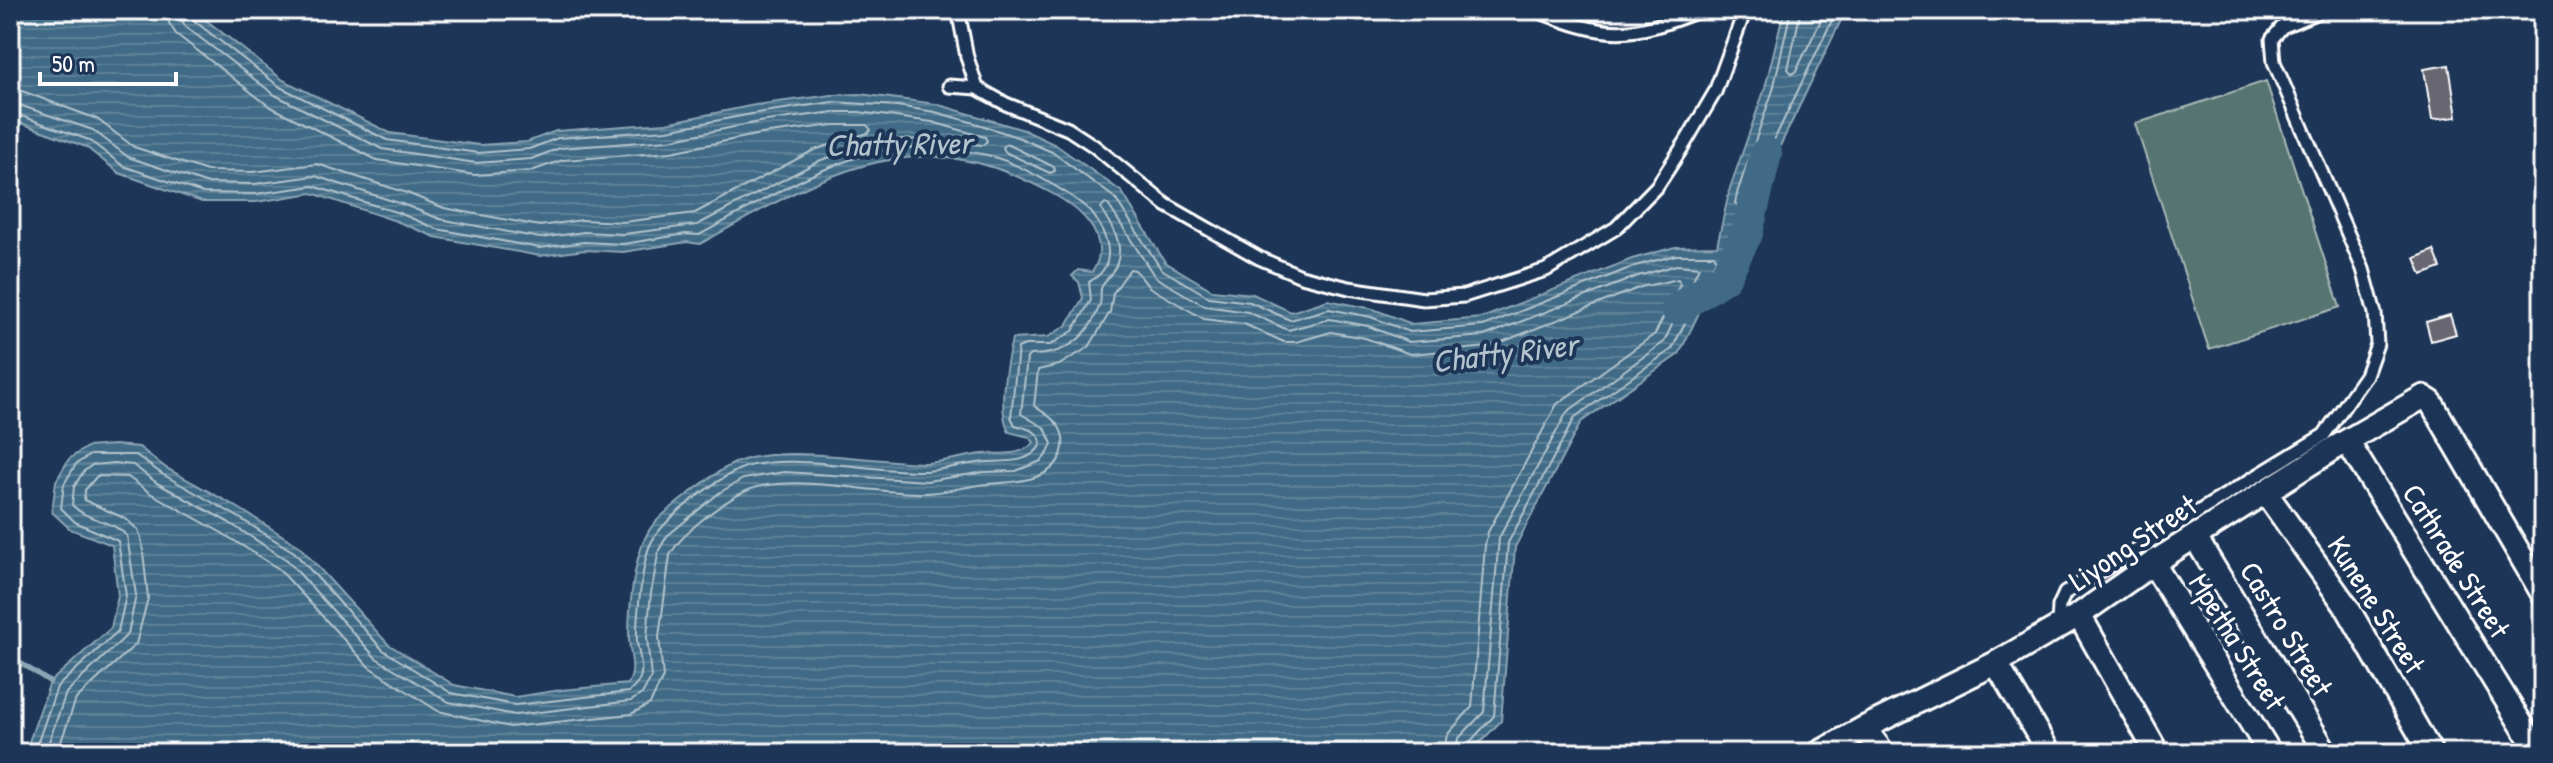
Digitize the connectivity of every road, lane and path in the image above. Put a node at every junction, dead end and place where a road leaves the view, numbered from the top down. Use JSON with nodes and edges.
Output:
{"nodes":[{"id":1,"x":958,"y":10,"type":"edge"},
{"id":2,"x":1535,"y":10,"type":"edge"},
{"id":3,"x":1701,"y":10,"type":"edge"},
{"id":4,"x":1745,"y":10,"type":"edge"},
{"id":5,"x":2323,"y":10,"type":"edge"},
{"id":6,"x":949,"y":86,"type":"dead end"},
{"id":7,"x":977,"y":88,"type":"junction"},
{"id":8,"x":2347,"y":441,"type":"junction"},
{"id":9,"x":2266,"y":493,"type":"junction"},
{"id":10,"x":2195,"y":537,"type":"junction"},
{"id":11,"x":2153,"y":563,"type":"junction"},
{"id":12,"x":2543,"y":594,"type":"edge"},
{"id":13,"x":2079,"y":615,"type":"junction"},
{"id":14,"x":2058,"y":628,"type":"junction"},
{"id":15,"x":1996,"y":663,"type":"junction"},
{"id":16,"x":1864,"y":728,"type":"junction"},
{"id":17,"x":1819,"y":753,"type":"edge"},
{"id":18,"x":1883,"y":753,"type":"edge"},
{"id":19,"x":2049,"y":753,"type":"edge"},
{"id":20,"x":2157,"y":753,"type":"edge"},
{"id":21,"x":2270,"y":753,"type":"edge"},
{"id":22,"x":2326,"y":753,"type":"edge"},
{"id":23,"x":2431,"y":753,"type":"edge"},
{"id":24,"x":2539,"y":753,"type":"edge"}],
"edges":[{"from":1,"to":7,"type":"lane"},
{"from":2,"to":3,"type":"lane"},
{"from":4,"to":7,"type":"lane"},
{"from":5,"to":14,"type":"lane"},
{"from":6,"to":7,"type":"lane"},
{"from":8,"to":9,"type":"street","name":"Liyong Street"},
{"from":8,"to":12,"type":"street","name":"Liyong Street"},
{"from":8,"to":24,"type":"street","name":"Cathrade Street"},
{"from":9,"to":10,"type":"street","name":"Liyong Street"},
{"from":9,"to":23,"type":"street","name":"Kunene Street"},
{"from":10,"to":11,"type":"street","name":"Liyong Street"},
{"from":10,"to":22,"type":"street","name":"Castro Street"},
{"from":11,"to":13,"type":"street","name":"Liyong Street"},
{"from":11,"to":21,"type":"street","name":"Mpetha Street"},
{"from":13,"to":14,"type":"street","name":"Liyong Street"},
{"from":13,"to":20,"type":"street"},
{"from":14,"to":15,"type":"street","name":"Liyong Street"},
{"from":15,"to":16,"type":"street","name":"Liyong Street"},
{"from":15,"to":19,"type":"street"},
{"from":16,"to":17,"type":"street","name":"Liyong Street"},
{"from":16,"to":18,"type":"street"}]}
